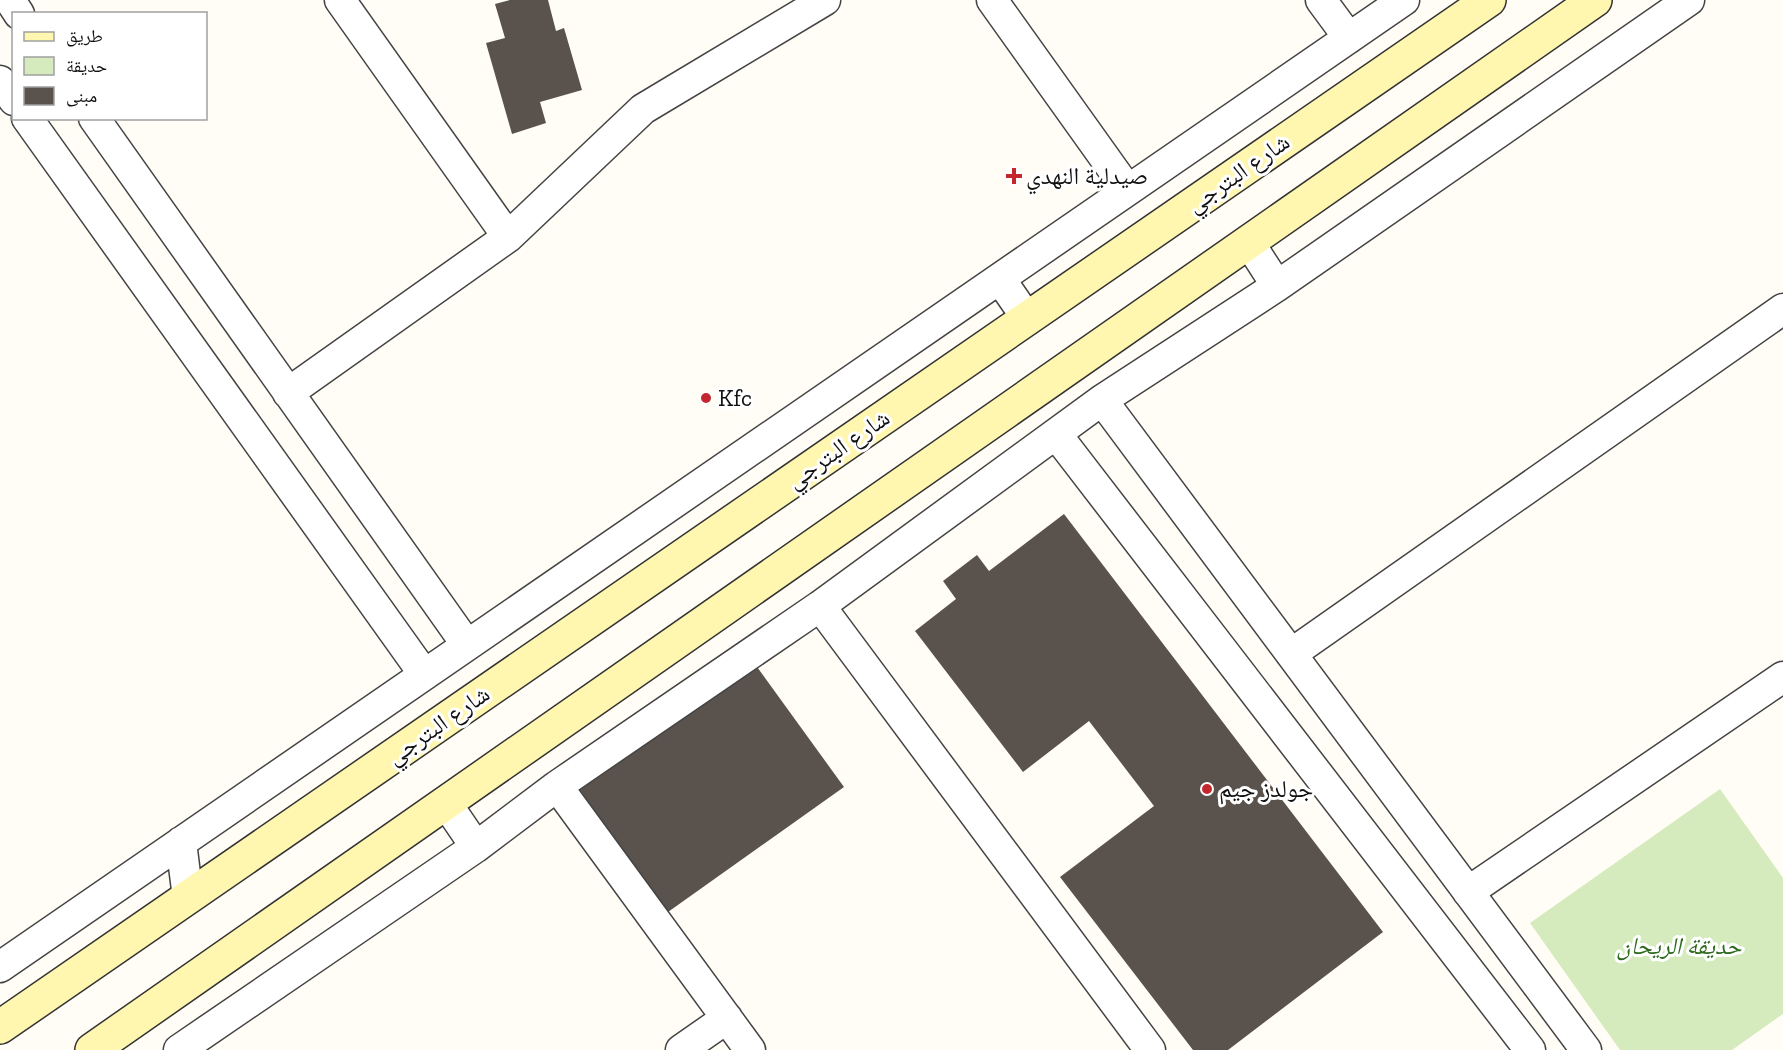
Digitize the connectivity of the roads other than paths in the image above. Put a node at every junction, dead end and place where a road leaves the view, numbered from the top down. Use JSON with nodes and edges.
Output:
{"nodes":[{"id":1,"x":825,"y":0,"type":"edge"},
{"id":2,"x":992,"y":0,"type":"edge"},
{"id":3,"x":1321,"y":0,"type":"edge"},
{"id":4,"x":1404,"y":0,"type":"edge"},
{"id":5,"x":1489,"y":0,"type":"edge"},
{"id":6,"x":1595,"y":0,"type":"edge"},
{"id":7,"x":1689,"y":0,"type":"edge"},
{"id":8,"x":351,"y":5,"type":"edge"},
{"id":9,"x":1349,"y":38,"type":"junction"},
{"id":10,"x":0,"y":81,"type":"edge"},
{"id":11,"x":12,"y":97,"type":"edge"},
{"id":12,"x":28,"y":120,"type":"edge"},
{"id":13,"x":95,"y":120,"type":"edge"},
{"id":14,"x":1127,"y":189,"type":"junction"},
{"id":15,"x":508,"y":237,"type":"junction"},
{"id":16,"x":1248,"y":241,"type":"junction"},
{"id":17,"x":1000,"y":279,"type":"junction"},
{"id":18,"x":1277,"y":286,"type":"junction"},
{"id":19,"x":1783,"y":309,"type":"edge"},
{"id":20,"x":1027,"y":318,"type":"junction"},
{"id":21,"x":288,"y":393,"type":"junction"},
{"id":22,"x":1102,"y":400,"type":"junction"},
{"id":23,"x":1056,"y":434,"type":"junction"},
{"id":24,"x":819,"y":606,"type":"junction"},
{"id":25,"x":466,"y":645,"type":"junction"},
{"id":26,"x":1291,"y":654,"type":"junction"},
{"id":27,"x":424,"y":674,"type":"junction"},
{"id":28,"x":1783,"y":677,"type":"edge"},
{"id":29,"x":557,"y":786,"type":"junction"},
{"id":30,"x":446,"y":803,"type":"junction"},
{"id":31,"x":181,"y":842,"type":"junction"},
{"id":32,"x":476,"y":847,"type":"junction"},
{"id":33,"x":1468,"y":892,"type":"junction"},
{"id":34,"x":188,"y":898,"type":"junction"},
{"id":35,"x":0,"y":967,"type":"edge"},
{"id":36,"x":727,"y":1018,"type":"junction"},
{"id":37,"x":0,"y":1027,"type":"edge"},
{"id":38,"x":92,"y":1050,"type":"edge"},
{"id":39,"x":179,"y":1050,"type":"edge"},
{"id":40,"x":681,"y":1050,"type":"edge"},
{"id":41,"x":750,"y":1050,"type":"edge"},
{"id":42,"x":1150,"y":1050,"type":"edge"},
{"id":43,"x":1530,"y":1050,"type":"edge"},
{"id":44,"x":1586,"y":1050,"type":"edge"}],
"edges":[{"from":1,"to":15,"type":"street"},
{"from":2,"to":14,"type":"street"},
{"from":3,"to":9,"type":"street"},
{"from":4,"to":9,"type":"street","name":"شارع البترجي"},
{"from":5,"to":20,"type":"main road","name":"شارع البترجي"},
{"from":6,"to":16,"type":"main road"},
{"from":7,"to":18,"type":"street"},
{"from":8,"to":15,"type":"street"},
{"from":9,"to":14,"type":"street","name":"شارع البترجي"},
{"from":10,"to":11,"type":"street"},
{"from":12,"to":27,"type":"street"},
{"from":13,"to":21,"type":"street"},
{"from":14,"to":17,"type":"street","name":"شارع البترجي"},
{"from":15,"to":21,"type":"street"},
{"from":16,"to":18,"type":"street"},
{"from":16,"to":30,"type":"main road"},
{"from":17,"to":20,"type":"street"},
{"from":17,"to":25,"type":"street","name":"شارع البترجي"},
{"from":18,"to":22,"type":"street"},
{"from":19,"to":26,"type":"street"},
{"from":20,"to":34,"type":"main road","name":"شارع البترجي"},
{"from":21,"to":25,"type":"street"},
{"from":22,"to":23,"type":"street"},
{"from":22,"to":26,"type":"street"},
{"from":23,"to":24,"type":"street"},
{"from":23,"to":43,"type":"street"},
{"from":24,"to":29,"type":"street"},
{"from":24,"to":42,"type":"street"},
{"from":25,"to":27,"type":"street","name":"شارع البترجي"},
{"from":26,"to":33,"type":"street"},
{"from":27,"to":31,"type":"street","name":"شارع البترجي"},
{"from":28,"to":33,"type":"street"},
{"from":29,"to":32,"type":"street"},
{"from":29,"to":36,"type":"street"},
{"from":30,"to":32,"type":"street"},
{"from":30,"to":38,"type":"main road"},
{"from":31,"to":34,"type":"street"},
{"from":31,"to":35,"type":"street","name":"شارع البترجي"},
{"from":32,"to":39,"type":"street"},
{"from":33,"to":44,"type":"street"},
{"from":34,"to":37,"type":"main road","name":"شارع البترجي"},
{"from":36,"to":40,"type":"street"},
{"from":36,"to":41,"type":"street"}]}
